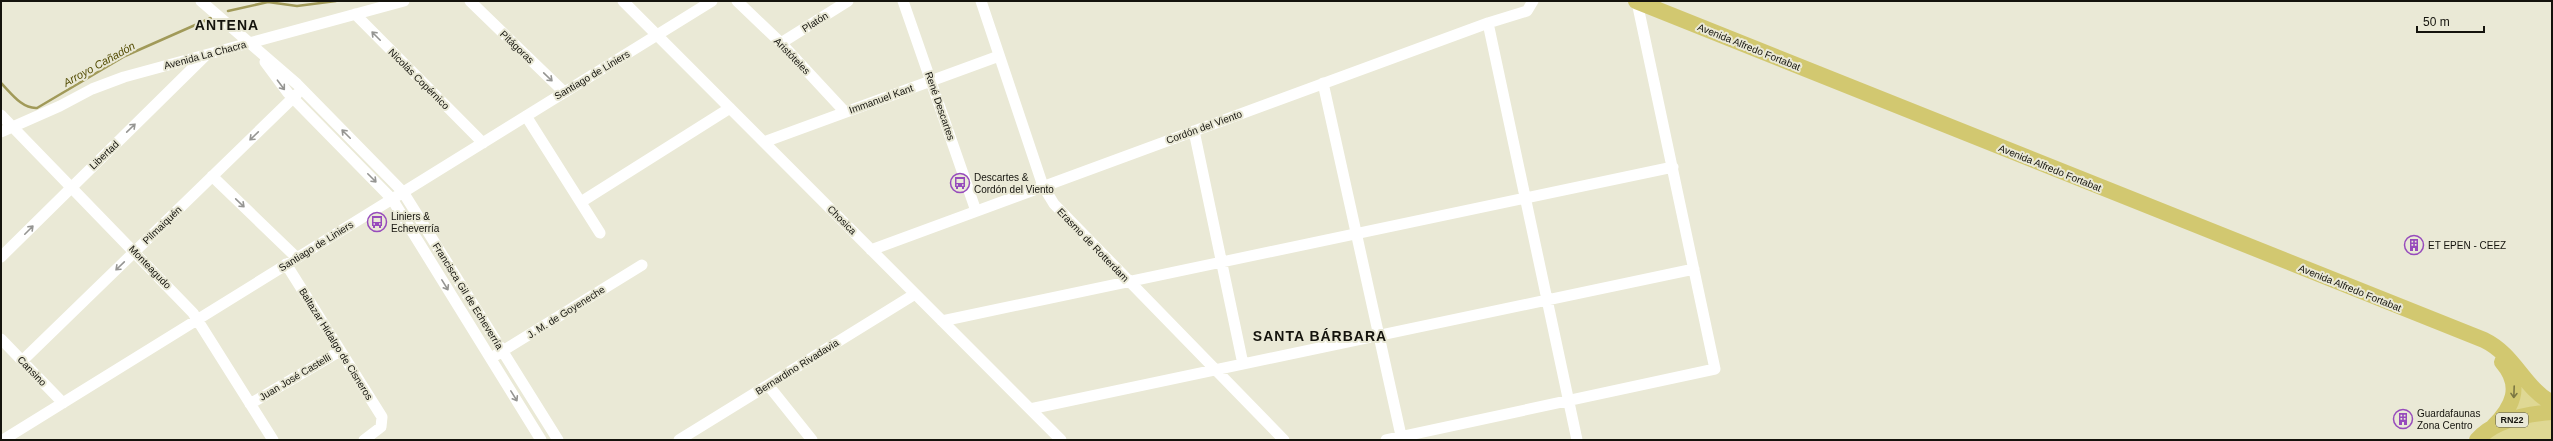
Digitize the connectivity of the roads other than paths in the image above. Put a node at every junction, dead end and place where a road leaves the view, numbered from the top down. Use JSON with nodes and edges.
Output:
{"nodes":[{"id":1,"x":201,"y":1,"type":"edge"},
{"id":2,"x":404,"y":1,"type":"edge"},
{"id":3,"x":470,"y":1,"type":"edge"},
{"id":4,"x":623,"y":1,"type":"edge"},
{"id":5,"x":712,"y":1,"type":"edge"},
{"id":6,"x":736,"y":1,"type":"edge"},
{"id":7,"x":848,"y":1,"type":"edge"},
{"id":8,"x":903,"y":1,"type":"edge"},
{"id":9,"x":981,"y":1,"type":"edge"},
{"id":10,"x":1534,"y":1,"type":"edge"},
{"id":11,"x":1637,"y":1,"type":"edge"},
{"id":12,"x":355,"y":14,"type":"junction"},
{"id":13,"x":1488,"y":23,"type":"junction"},
{"id":14,"x":657,"y":35,"type":"junction"},
{"id":15,"x":250,"y":42,"type":"junction"},
{"id":16,"x":781,"y":43,"type":"junction"},
{"id":17,"x":207,"y":54,"type":"junction"},
{"id":18,"x":999,"y":56,"type":"junction"},
{"id":19,"x":931,"y":81,"type":"junction"},
{"id":20,"x":1323,"y":83,"type":"junction"},
{"id":21,"x":302,"y":89,"type":"junction"},
{"id":22,"x":564,"y":92,"type":"junction"},
{"id":23,"x":292,"y":98,"type":"junction"},
{"id":24,"x":730,"y":108,"type":"junction"},
{"id":25,"x":845,"y":112,"type":"junction"},
{"id":26,"x":1,"y":115,"type":"edge"},
{"id":27,"x":526,"y":116,"type":"junction"},
{"id":28,"x":12,"y":126,"type":"junction"},
{"id":29,"x":1194,"y":131,"type":"junction"},
{"id":30,"x":1,"y":132,"type":"edge"},
{"id":31,"x":764,"y":142,"type":"junction"},
{"id":32,"x":482,"y":143,"type":"junction"},
{"id":33,"x":1673,"y":167,"type":"junction"},
{"id":34,"x":212,"y":176,"type":"junction"},
{"id":35,"x":1043,"y":186,"type":"junction"},
{"id":36,"x":72,"y":187,"type":"junction"},
{"id":37,"x":403,"y":192,"type":"junction"},
{"id":38,"x":1525,"y":198,"type":"junction"},
{"id":39,"x":392,"y":199,"type":"junction"},
{"id":40,"x":581,"y":202,"type":"junction"},
{"id":41,"x":976,"y":211,"type":"junction"},
{"id":42,"x":600,"y":233,"type":"dead end"},
{"id":43,"x":1356,"y":234,"type":"junction"},
{"id":44,"x":871,"y":250,"type":"junction"},
{"id":45,"x":135,"y":252,"type":"junction"},
{"id":46,"x":1,"y":257,"type":"edge"},
{"id":47,"x":297,"y":258,"type":"junction"},
{"id":48,"x":1222,"y":262,"type":"junction"},
{"id":49,"x":286,"y":264,"type":"junction"},
{"id":50,"x":642,"y":265,"type":"dead end"},
{"id":51,"x":1694,"y":269,"type":"junction"},
{"id":52,"x":1128,"y":282,"type":"junction"},
{"id":53,"x":915,"y":294,"type":"junction"},
{"id":54,"x":1547,"y":300,"type":"junction"},
{"id":55,"x":198,"y":319,"type":"junction"},
{"id":56,"x":942,"y":321,"type":"junction"},
{"id":57,"x":2464,"y":334,"type":"junction"},
{"id":58,"x":1379,"y":336,"type":"junction"},
{"id":59,"x":1,"y":339,"type":"edge"},
{"id":60,"x":340,"y":351,"type":"junction"},
{"id":61,"x":503,"y":351,"type":"junction"},
{"id":62,"x":491,"y":359,"type":"junction"},
{"id":63,"x":22,"y":361,"type":"junction"},
{"id":64,"x":1243,"y":364,"type":"junction"},
{"id":65,"x":1215,"y":370,"type":"junction"},
{"id":66,"x":768,"y":385,"type":"junction"},
{"id":67,"x":1568,"y":401,"type":"junction"},
{"id":68,"x":63,"y":403,"type":"junction"},
{"id":69,"x":2552,"y":403,"type":"edge"},
{"id":70,"x":250,"y":404,"type":"junction"},
{"id":71,"x":1030,"y":409,"type":"junction"},
{"id":72,"x":2552,"y":412,"type":"edge"},
{"id":73,"x":2493,"y":427,"type":"junction"},
{"id":74,"x":1402,"y":438,"type":"edge"},
{"id":75,"x":3,"y":440,"type":"edge"},
{"id":76,"x":273,"y":440,"type":"edge"},
{"id":77,"x":364,"y":440,"type":"edge"},
{"id":78,"x":541,"y":440,"type":"edge"},
{"id":79,"x":558,"y":440,"type":"edge"},
{"id":80,"x":679,"y":440,"type":"edge"},
{"id":81,"x":812,"y":440,"type":"edge"},
{"id":82,"x":1061,"y":440,"type":"edge"},
{"id":83,"x":1284,"y":440,"type":"edge"},
{"id":84,"x":1386,"y":440,"type":"edge"},
{"id":85,"x":1577,"y":440,"type":"edge"},
{"id":86,"x":2477,"y":440,"type":"edge"}],
"edges":[{"from":1,"to":15,"type":"street","name":"Francisca Gil de Echeverría"},
{"from":2,"to":12,"type":"street","name":"Avenida La Chacra"},
{"from":3,"to":22,"type":"street","name":"Pitágoras","one_way":true},
{"from":4,"to":14,"type":"street","name":"Chosica"},
{"from":5,"to":14,"type":"street","name":"Santiago de Liniers"},
{"from":6,"to":16,"type":"street","name":"Aristóteles"},
{"from":7,"to":16,"type":"street","name":"Platón"},
{"from":8,"to":19,"type":"street","name":"René Descartes"},
{"from":9,"to":18,"type":"street","name":"Erasmo de Rotterdam"},
{"from":10,"to":13,"type":"street","name":"Cordón del Viento"},
{"from":11,"to":33,"type":"street"},
{"from":11,"to":57,"type":"highway","name":"Avenida Alfredo Fortabat"},
{"from":12,"to":15,"type":"street","name":"Avenida La Chacra"},
{"from":32,"to":12,"type":"street","name":"Nicolás Copérnico","one_way":true},
{"from":13,"to":20,"type":"street","name":"Cordón del Viento"},
{"from":13,"to":38,"type":"street"},
{"from":14,"to":22,"type":"street","name":"Santiago de Liniers"},
{"from":14,"to":24,"type":"street","name":"Chosica"},
{"from":15,"to":17,"type":"street","name":"Avenida La Chacra"},
{"from":15,"to":21,"type":"street","name":"Francisca Gil de Echeverría"},
{"from":15,"to":23,"type":"street","name":"Francisca Gil de Echeverría","one_way":true},
{"from":16,"to":25,"type":"street","name":"Aristóteles"},
{"from":17,"to":28,"type":"street","name":"Avenida La Chacra"},
{"from":36,"to":17,"type":"street","name":"Libertad","one_way":true},
{"from":18,"to":19,"type":"street","name":"Immanuel Kant"},
{"from":18,"to":35,"type":"street","name":"Erasmo de Rotterdam"},
{"from":19,"to":25,"type":"street","name":"Immanuel Kant"},
{"from":19,"to":41,"type":"street","name":"René Descartes"},
{"from":20,"to":29,"type":"street","name":"Cordón del Viento"},
{"from":20,"to":43,"type":"street"},
{"from":21,"to":23,"type":"street","name":"Pilmaiquén"},
{"from":37,"to":21,"type":"street","name":"Francisca Gil de Echeverría","one_way":true},
{"from":22,"to":27,"type":"street","name":"Santiago de Liniers"},
{"from":23,"to":34,"type":"street","name":"Pilmaiquén","one_way":true},
{"from":23,"to":39,"type":"street","name":"Francisca Gil de Echeverría","one_way":true},
{"from":24,"to":31,"type":"street","name":"Chosica"},
{"from":24,"to":40,"type":"street"},
{"from":25,"to":31,"type":"street","name":"Immanuel Kant"},
{"from":26,"to":28,"type":"street","name":"Monteagudo"},
{"from":27,"to":32,"type":"street","name":"Santiago de Liniers"},
{"from":27,"to":40,"type":"street"},
{"from":28,"to":30,"type":"street","name":"Avenida La Chacra"},
{"from":28,"to":36,"type":"street","name":"Monteagudo"},
{"from":29,"to":35,"type":"street","name":"Cordón del Viento"},
{"from":29,"to":48,"type":"street"},
{"from":31,"to":44,"type":"street","name":"Chosica"},
{"from":32,"to":37,"type":"street","name":"Santiago de Liniers"},
{"from":33,"to":38,"type":"street"},
{"from":33,"to":51,"type":"street"},
{"from":34,"to":45,"type":"street","name":"Pilmaiquén"},
{"from":34,"to":47,"type":"street","one_way":true},
{"from":35,"to":41,"type":"street","name":"Cordón del Viento"},
{"from":35,"to":52,"type":"street","name":"Erasmo de Rotterdam"},
{"from":36,"to":45,"type":"street","name":"Monteagudo"},
{"from":46,"to":36,"type":"street","name":"Libertad","one_way":true},
{"from":37,"to":39,"type":"street","name":"Santiago de Liniers"},
{"from":37,"to":61,"type":"street","name":"Francisca Gil de Echeverría"},
{"from":38,"to":43,"type":"street"},
{"from":38,"to":54,"type":"street"},
{"from":39,"to":47,"type":"street","name":"Santiago de Liniers"},
{"from":39,"to":62,"type":"street","name":"Francisca Gil de Echeverría","one_way":true},
{"from":40,"to":42,"type":"street"},
{"from":41,"to":44,"type":"street","name":"Cordón del Viento"},
{"from":43,"to":48,"type":"street"},
{"from":43,"to":58,"type":"street"},
{"from":44,"to":53,"type":"street","name":"Chosica"},
{"from":45,"to":55,"type":"street","name":"Monteagudo"},
{"from":45,"to":63,"type":"street","name":"Pilmaiquén","one_way":true},
{"from":47,"to":49,"type":"street","name":"Santiago de Liniers"},
{"from":48,"to":52,"type":"street"},
{"from":48,"to":64,"type":"street"},
{"from":49,"to":55,"type":"street","name":"Santiago de Liniers"},
{"from":49,"to":60,"type":"street","name":"Baltazar Hidalgo de Cisneros"},
{"from":50,"to":61,"type":"street","name":"J. M. de Goyeneche"},
{"from":51,"to":54,"type":"street"},
{"from":51,"to":67,"type":"street"},
{"from":52,"to":56,"type":"street"},
{"from":52,"to":65,"type":"street","name":"Erasmo de Rotterdam"},
{"from":53,"to":56,"type":"street","name":"Chosica"},
{"from":53,"to":66,"type":"street","name":"Bernardino Rivadavia"},
{"from":54,"to":58,"type":"street"},
{"from":54,"to":67,"type":"street"},
{"from":55,"to":68,"type":"street","name":"Santiago de Liniers"},
{"from":55,"to":70,"type":"street","name":"Monteagudo"},
{"from":56,"to":71,"type":"street","name":"Chosica"},
{"from":57,"to":69,"type":"highway","name":"Avenida Alfredo Fortabat"},
{"from":57,"to":73,"type":"highway","name":"Avenida Alfredo Fortabat","one_way":true},
{"from":58,"to":64,"type":"street"},
{"from":58,"to":74,"type":"street"},
{"from":59,"to":63,"type":"street","name":"Cansino"},
{"from":60,"to":70,"type":"street","name":"Juan José Castelli"},
{"from":60,"to":77,"type":"street","name":"Baltazar Hidalgo de Cisneros"},
{"from":61,"to":62,"type":"street","name":"J. M. de Goyeneche"},
{"from":61,"to":79,"type":"street","name":"Francisca Gil de Echeverría"},
{"from":62,"to":78,"type":"street","name":"Francisca Gil de Echeverría","one_way":true},
{"from":63,"to":68,"type":"street","name":"Cansino"},
{"from":64,"to":65,"type":"street"},
{"from":65,"to":71,"type":"street"},
{"from":65,"to":83,"type":"street","name":"Erasmo de Rotterdam"},
{"from":66,"to":80,"type":"street","name":"Bernardino Rivadavia"},
{"from":66,"to":81,"type":"street"},
{"from":67,"to":74,"type":"street"},
{"from":67,"to":85,"type":"street"},
{"from":68,"to":75,"type":"street","name":"Santiago de Liniers"},
{"from":70,"to":76,"type":"street","name":"Monteagudo"},
{"from":71,"to":82,"type":"street","name":"Chosica"},
{"from":72,"to":73,"type":"highway","number":"RN22"},
{"from":73,"to":86,"type":"highway","number":"RN22"},
{"from":74,"to":84,"type":"street"}]}
